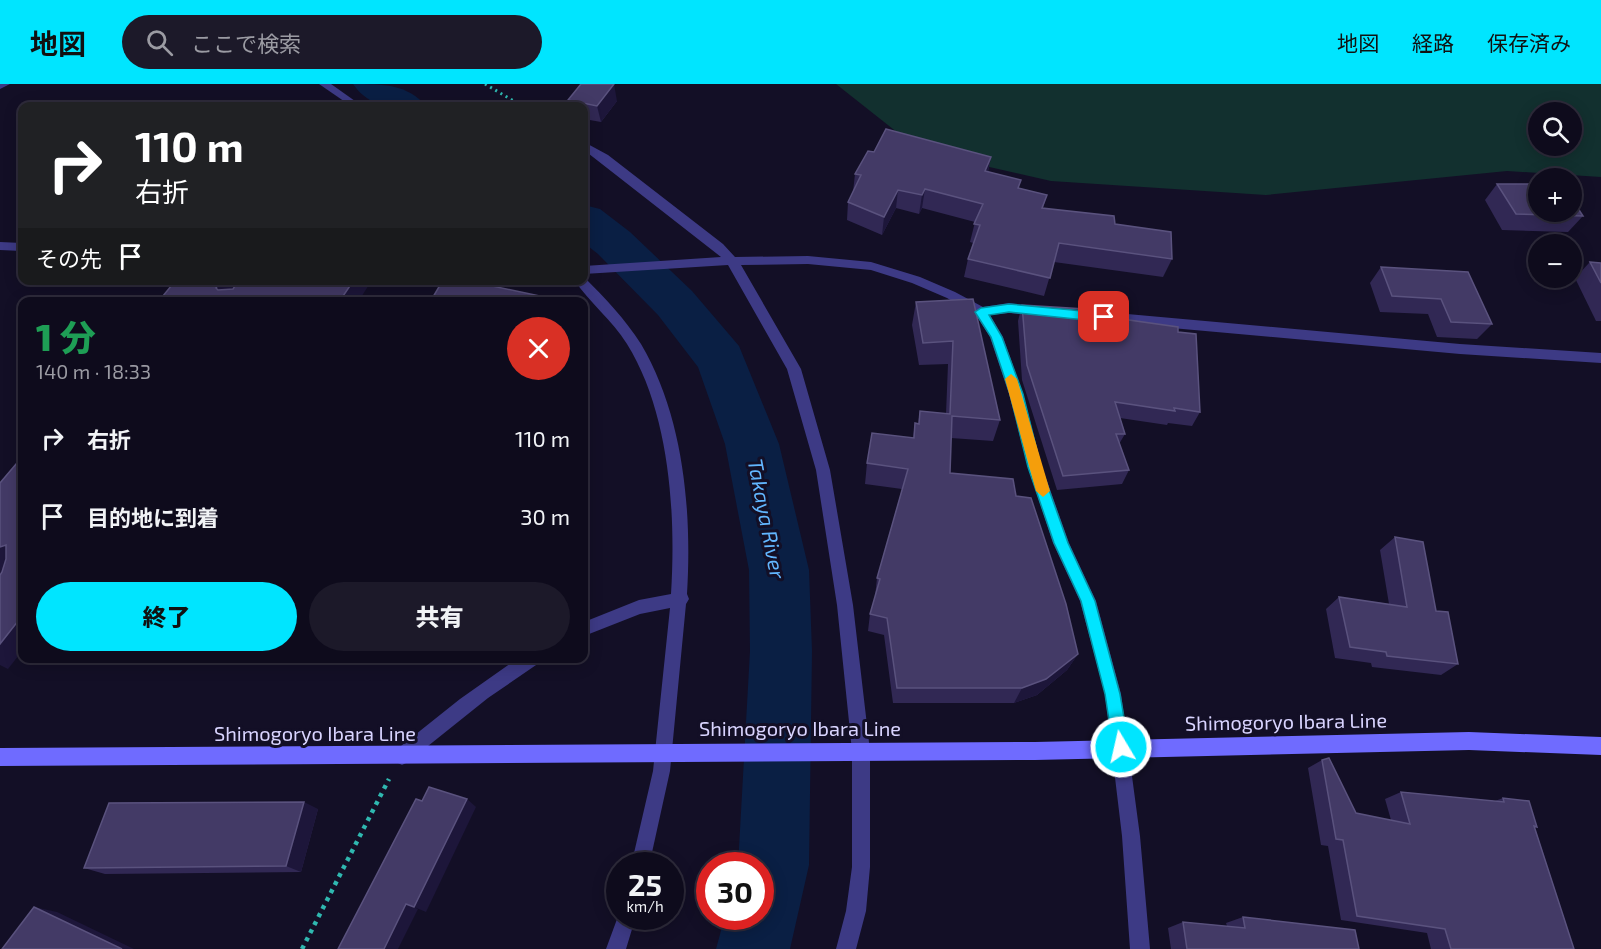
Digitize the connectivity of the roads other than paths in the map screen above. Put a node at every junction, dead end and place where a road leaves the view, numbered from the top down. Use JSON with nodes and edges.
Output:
{"nodes":[{"id":1,"x":5,"y":84,"type":"edge"},
{"id":2,"x":324,"y":84,"type":"edge"},
{"id":3,"x":0,"y":86,"type":"edge"},
{"id":4,"x":351,"y":102,"type":"edge"},
{"id":5,"x":588,"y":148,"type":"edge"},
{"id":6,"x":0,"y":246,"type":"edge"},
{"id":7,"x":18,"y":248,"type":"edge"},
{"id":8,"x":726,"y":261,"type":"junction"},
{"id":9,"x":588,"y":270,"type":"edge"},
{"id":10,"x":585,"y":285,"type":"edge"},
{"id":11,"x":981,"y":312,"type":"junction"},
{"id":12,"x":1056,"y":313,"type":"edge"},
{"id":13,"x":1092,"y":316,"type":"edge"},
{"id":14,"x":1601,"y":358,"type":"edge"},
{"id":15,"x":681,"y":599,"type":"junction"},
{"id":16,"x":588,"y":627,"type":"edge"},
{"id":17,"x":525,"y":663,"type":"edge"},
{"id":18,"x":1601,"y":746,"type":"edge"},
{"id":19,"x":1121,"y":747,"type":"junction"},
{"id":20,"x":853,"y":751,"type":"junction"},
{"id":21,"x":664,"y":753,"type":"junction"},
{"id":22,"x":402,"y":756,"type":"junction"},
{"id":23,"x":0,"y":757,"type":"edge"},
{"id":24,"x":643,"y":852,"type":"edge"},
{"id":25,"x":622,"y":930,"type":"edge"},
{"id":26,"x":616,"y":949,"type":"edge"},
{"id":27,"x":846,"y":949,"type":"edge"},
{"id":28,"x":1140,"y":949,"type":"edge"}],
"edges":[{"from":1,"to":3,"type":"street"},
{"from":2,"to":4,"type":"street"},
{"from":5,"to":8,"type":"street"},
{"from":6,"to":7,"type":"street"},
{"from":8,"to":9,"type":"street"},
{"from":8,"to":11,"type":"street"},
{"from":8,"to":20,"type":"street"},
{"from":10,"to":15,"type":"street"},
{"from":11,"to":12,"type":"street"},
{"from":11,"to":19,"type":"street"},
{"from":13,"to":14,"type":"street"},
{"from":15,"to":16,"type":"street"},
{"from":15,"to":21,"type":"street"},
{"from":17,"to":22,"type":"street"},
{"from":18,"to":19,"type":"main road","name":"Shimogoryo Ibara Line"},
{"from":19,"to":20,"type":"main road","name":"Shimogoryo Ibara Line"},
{"from":19,"to":28,"type":"street"},
{"from":20,"to":21,"type":"main road","name":"Shimogoryo Ibara Line"},
{"from":20,"to":27,"type":"street"},
{"from":21,"to":22,"type":"main road","name":"Shimogoryo Ibara Line"},
{"from":21,"to":24,"type":"street"},
{"from":22,"to":23,"type":"main road","name":"Shimogoryo Ibara Line"},
{"from":25,"to":26,"type":"street"}]}
